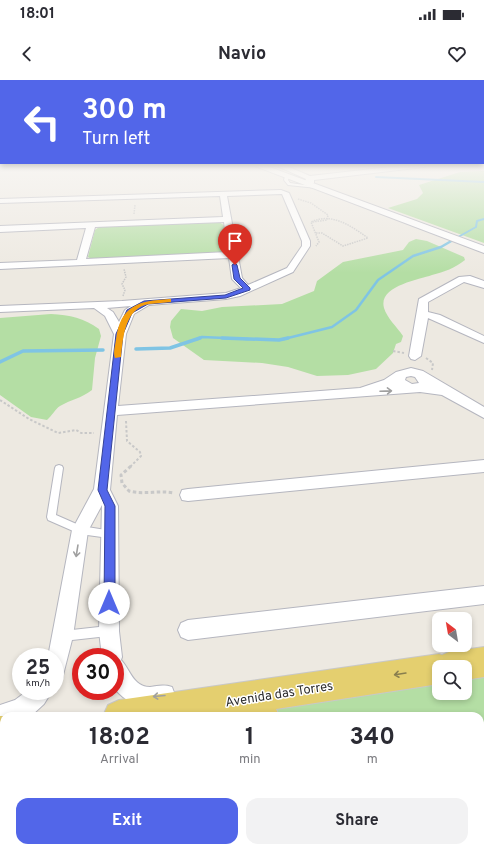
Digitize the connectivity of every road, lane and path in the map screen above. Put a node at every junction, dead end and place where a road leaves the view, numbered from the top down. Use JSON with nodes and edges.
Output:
{"nodes":[{"id":1,"x":224,"y":201,"type":"edge"},
{"id":2,"x":289,"y":201,"type":"edge"},
{"id":3,"x":303,"y":201,"type":"edge"},
{"id":4,"x":358,"y":201,"type":"edge"},
{"id":5,"x":228,"y":220,"type":"junction"},
{"id":6,"x":311,"y":222,"type":"dead end"},
{"id":7,"x":91,"y":225,"type":"junction"},
{"id":8,"x":0,"y":229,"type":"edge"},
{"id":9,"x":484,"y":250,"type":"edge"},
{"id":10,"x":233,"y":255,"type":"junction"},
{"id":11,"x":81,"y":262,"type":"junction"},
{"id":12,"x":0,"y":266,"type":"edge"},
{"id":13,"x":484,"y":284,"type":"edge"},
{"id":14,"x":248,"y":289,"type":"junction"},
{"id":15,"x":146,"y":302,"type":"junction"},
{"id":16,"x":96,"y":305,"type":"junction"},
{"id":17,"x":0,"y":309,"type":"edge"},
{"id":18,"x":423,"y":314,"type":"junction"},
{"id":19,"x":120,"y":334,"type":"junction"},
{"id":20,"x":484,"y":340,"type":"edge"},
{"id":21,"x":416,"y":356,"type":"junction"},
{"id":22,"x":403,"y":375,"type":"junction"},
{"id":23,"x":421,"y":383,"type":"junction"},
{"id":24,"x":361,"y":392,"type":"junction"},
{"id":25,"x":0,"y":400,"type":"edge"},
{"id":26,"x":111,"y":411,"type":"junction"},
{"id":27,"x":484,"y":413,"type":"edge"},
{"id":28,"x":94,"y":433,"type":"dead end"},
{"id":29,"x":484,"y":466,"type":"edge"},
{"id":30,"x":59,"y":468,"type":"dead end"},
{"id":31,"x":102,"y":490,"type":"junction"},
{"id":32,"x":188,"y":495,"type":"dead end"},
{"id":33,"x":80,"y":530,"type":"junction"},
{"id":34,"x":110,"y":534,"type":"junction"},
{"id":35,"x":484,"y":594,"type":"edge"},
{"id":36,"x":188,"y":630,"type":"dead end"},
{"id":37,"x":109,"y":631,"type":"junction"},
{"id":38,"x":63,"y":636,"type":"junction"},
{"id":39,"x":60,"y":648,"type":"edge"},
{"id":40,"x":111,"y":648,"type":"edge"},
{"id":41,"x":484,"y":662,"type":"edge"},
{"id":42,"x":472,"y":664,"type":"edge"},
{"id":43,"x":432,"y":669,"type":"edge"},
{"id":44,"x":124,"y":685,"type":"edge"},
{"id":45,"x":34,"y":700,"type":"edge"},
{"id":46,"x":251,"y":708,"type":"edge"},
{"id":47,"x":16,"y":712,"type":"edge"},
{"id":48,"x":185,"y":712,"type":"edge"}],
"edges":[{"from":1,"to":5,"type":"street"},
{"from":2,"to":14,"type":"street"},
{"from":3,"to":6,"type":"path"},
{"from":4,"to":9,"type":"street"},
{"from":5,"to":7,"type":"street"},
{"from":5,"to":10,"type":"street"},
{"from":7,"to":8,"type":"street"},
{"from":7,"to":11,"type":"street"},
{"from":10,"to":11,"type":"street"},
{"from":10,"to":14,"type":"street"},
{"from":11,"to":12,"type":"street"},
{"from":13,"to":18,"type":"street"},
{"from":14,"to":15,"type":"street"},
{"from":15,"to":16,"type":"street"},
{"from":15,"to":19,"type":"street"},
{"from":16,"to":17,"type":"street"},
{"from":16,"to":19,"type":"street"},
{"from":18,"to":20,"type":"street"},
{"from":18,"to":21,"type":"street"},
{"from":19,"to":26,"type":"street"},
{"from":21,"to":22,"type":"street"},
{"from":21,"to":23,"type":"street"},
{"from":22,"to":23,"type":"street"},
{"from":22,"to":24,"type":"street"},
{"from":24,"to":23,"type":"street","one_way":true},
{"from":23,"to":27,"type":"street"},
{"from":24,"to":26,"type":"street"},
{"from":25,"to":28,"type":"path"},
{"from":26,"to":31,"type":"street"},
{"from":29,"to":32,"type":"street"},
{"from":30,"to":33,"type":"lane"},
{"from":31,"to":33,"type":"street"},
{"from":31,"to":34,"type":"street"},
{"from":33,"to":34,"type":"lane"},
{"from":33,"to":38,"type":"street","one_way":true},
{"from":34,"to":37,"type":"street"},
{"from":35,"to":36,"type":"street"},
{"from":37,"to":38,"type":"lane"},
{"from":37,"to":40,"type":"street"},
{"from":38,"to":39,"type":"street"},
{"from":41,"to":42,"type":"main road"},
{"from":43,"to":46,"type":"main road","name":"Avenida das Torres","one_way":true},
{"from":46,"to":44,"type":"street","one_way":true},
{"from":45,"to":47,"type":"street"},
{"from":46,"to":48,"type":"main road","name":"Avenida das Torres"}]}
